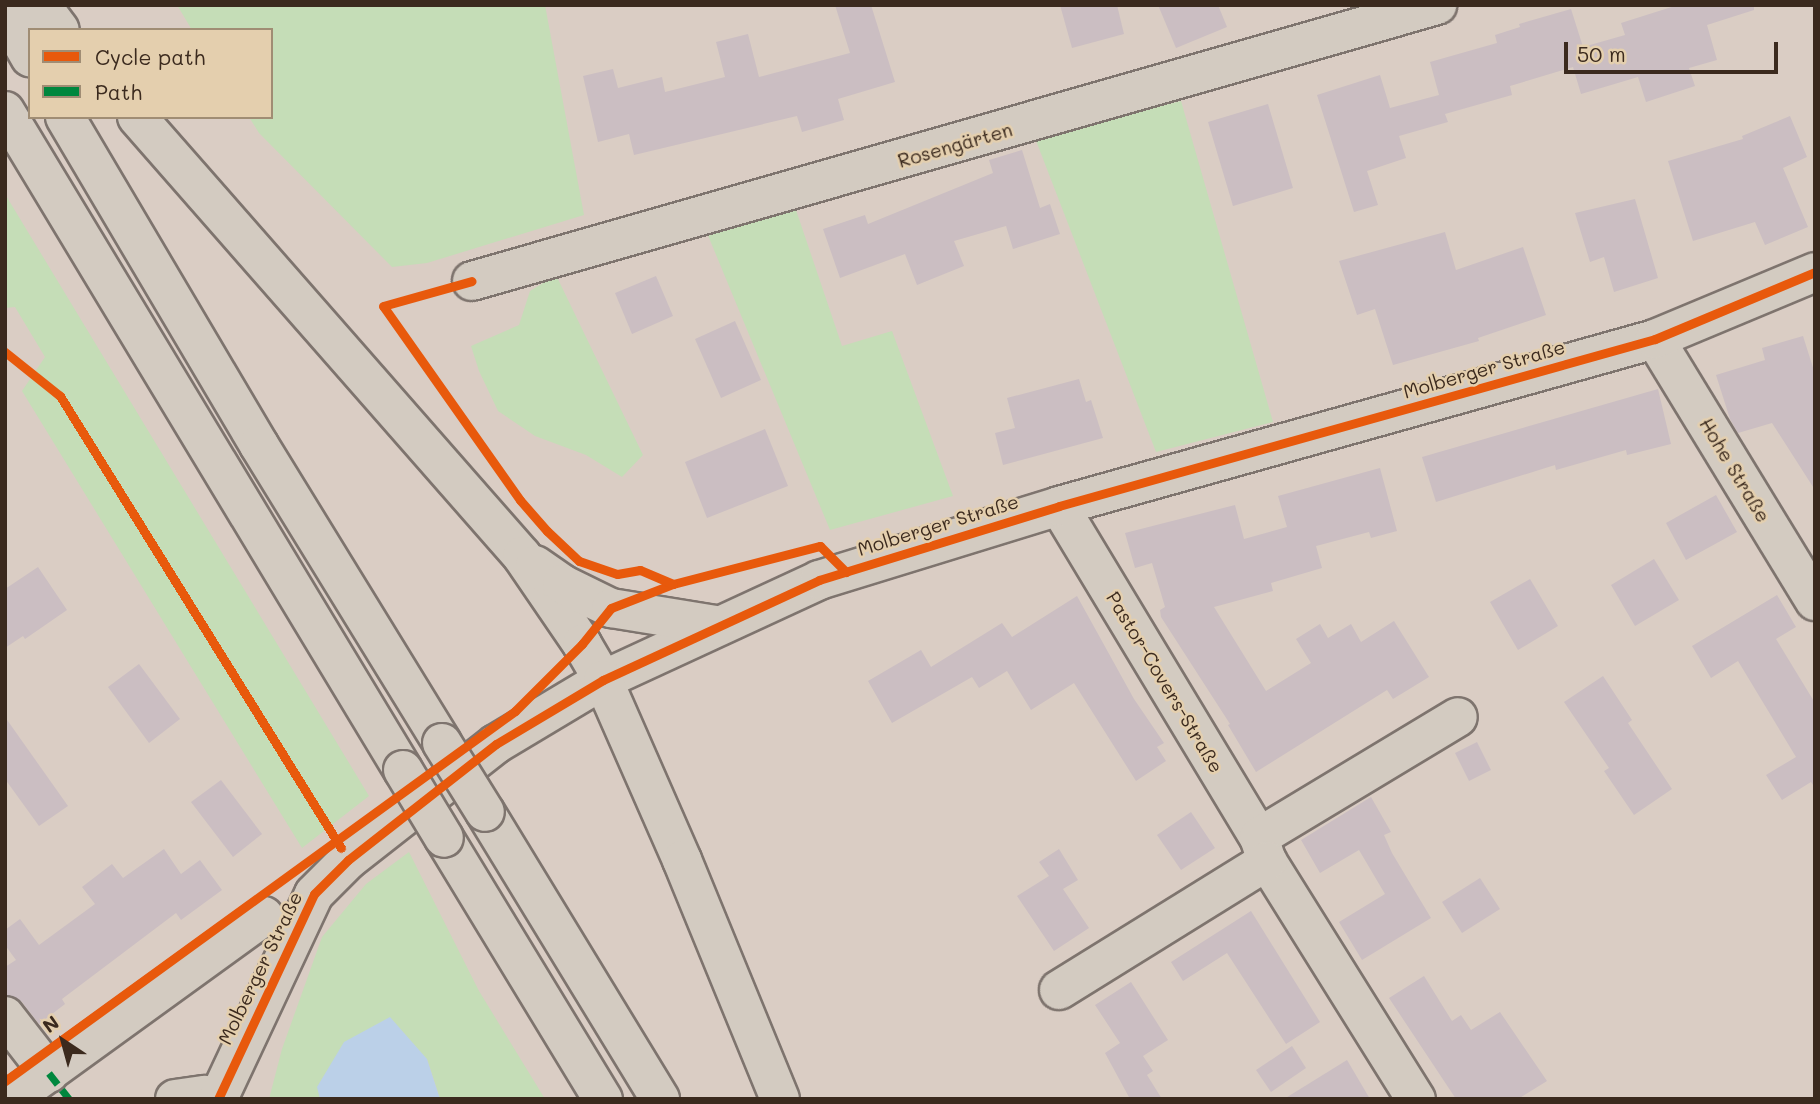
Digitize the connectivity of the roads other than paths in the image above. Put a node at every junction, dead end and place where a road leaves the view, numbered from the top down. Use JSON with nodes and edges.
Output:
{"nodes":[{"id":1,"x":41,"y":5,"type":"edge"},
{"id":2,"x":1437,"y":5,"type":"edge"},
{"id":3,"x":5,"y":13,"type":"edge"},
{"id":4,"x":58,"y":28,"type":"edge"},
{"id":5,"x":28,"y":53,"type":"edge"},
{"id":6,"x":5,"y":111,"type":"edge"},
{"id":7,"x":66,"y":119,"type":"edge"},
{"id":8,"x":139,"y":119,"type":"edge"},
{"id":9,"x":1815,"y":272,"type":"edge"},
{"id":10,"x":472,"y":281,"type":"dead end"},
{"id":11,"x":1656,"y":339,"type":"junction"},
{"id":12,"x":1059,"y":506,"type":"junction"},
{"id":13,"x":522,"y":556,"type":"junction"},
{"id":14,"x":1815,"y":601,"type":"edge"},
{"id":15,"x":716,"y":625,"type":"junction"},
{"id":16,"x":603,"y":680,"type":"junction"},
{"id":17,"x":1458,"y":717,"type":"dead end"},
{"id":18,"x":1263,"y":849,"type":"junction"},
{"id":19,"x":264,"y":916,"type":"dead end"},
{"id":20,"x":1059,"y":990,"type":"dead end"},
{"id":21,"x":5,"y":1016,"type":"edge"},
{"id":22,"x":49,"y":1073,"type":"junction"},
{"id":23,"x":17,"y":1099,"type":"edge"},
{"id":24,"x":174,"y":1099,"type":"edge"},
{"id":25,"x":216,"y":1099,"type":"edge"},
{"id":26,"x":603,"y":1099,"type":"edge"},
{"id":27,"x":660,"y":1099,"type":"edge"},
{"id":28,"x":780,"y":1099,"type":"edge"},
{"id":29,"x":1416,"y":1099,"type":"edge"}],
"edges":[{"from":1,"to":4,"type":"main road"},
{"from":2,"to":10,"type":"main road","name":"Rosengärten"},
{"from":3,"to":5,"type":"main road"},
{"from":6,"to":26,"type":"main road","bridge":true},
{"from":7,"to":27,"type":"main road","bridge":true},
{"from":8,"to":13,"type":"main road"},
{"from":9,"to":11,"type":"main road","name":"Molberger Straße"},
{"from":11,"to":12,"type":"main road","name":"Molberger Straße"},
{"from":11,"to":14,"type":"main road","name":"Hohe Straße"},
{"from":12,"to":15,"type":"main road","name":"Molberger Straße"},
{"from":12,"to":18,"type":"main road","name":"Pastor-Covers-Straße"},
{"from":13,"to":15,"type":"main road"},
{"from":13,"to":16,"type":"main road"},
{"from":15,"to":16,"type":"main road","name":"Molberger Straße"},
{"from":16,"to":25,"type":"main road","name":"Molberger Straße"},
{"from":16,"to":28,"type":"main road"},
{"from":17,"to":18,"type":"main road"},
{"from":18,"to":20,"type":"main road"},
{"from":18,"to":29,"type":"main road","name":"Pastor-Covers-Straße"},
{"from":19,"to":22,"type":"main road","name":"Molberger Straße"},
{"from":21,"to":22,"type":"main road"},
{"from":22,"to":23,"type":"main road","name":"Molberger Straße"},
{"from":24,"to":25,"type":"main road"}]}
